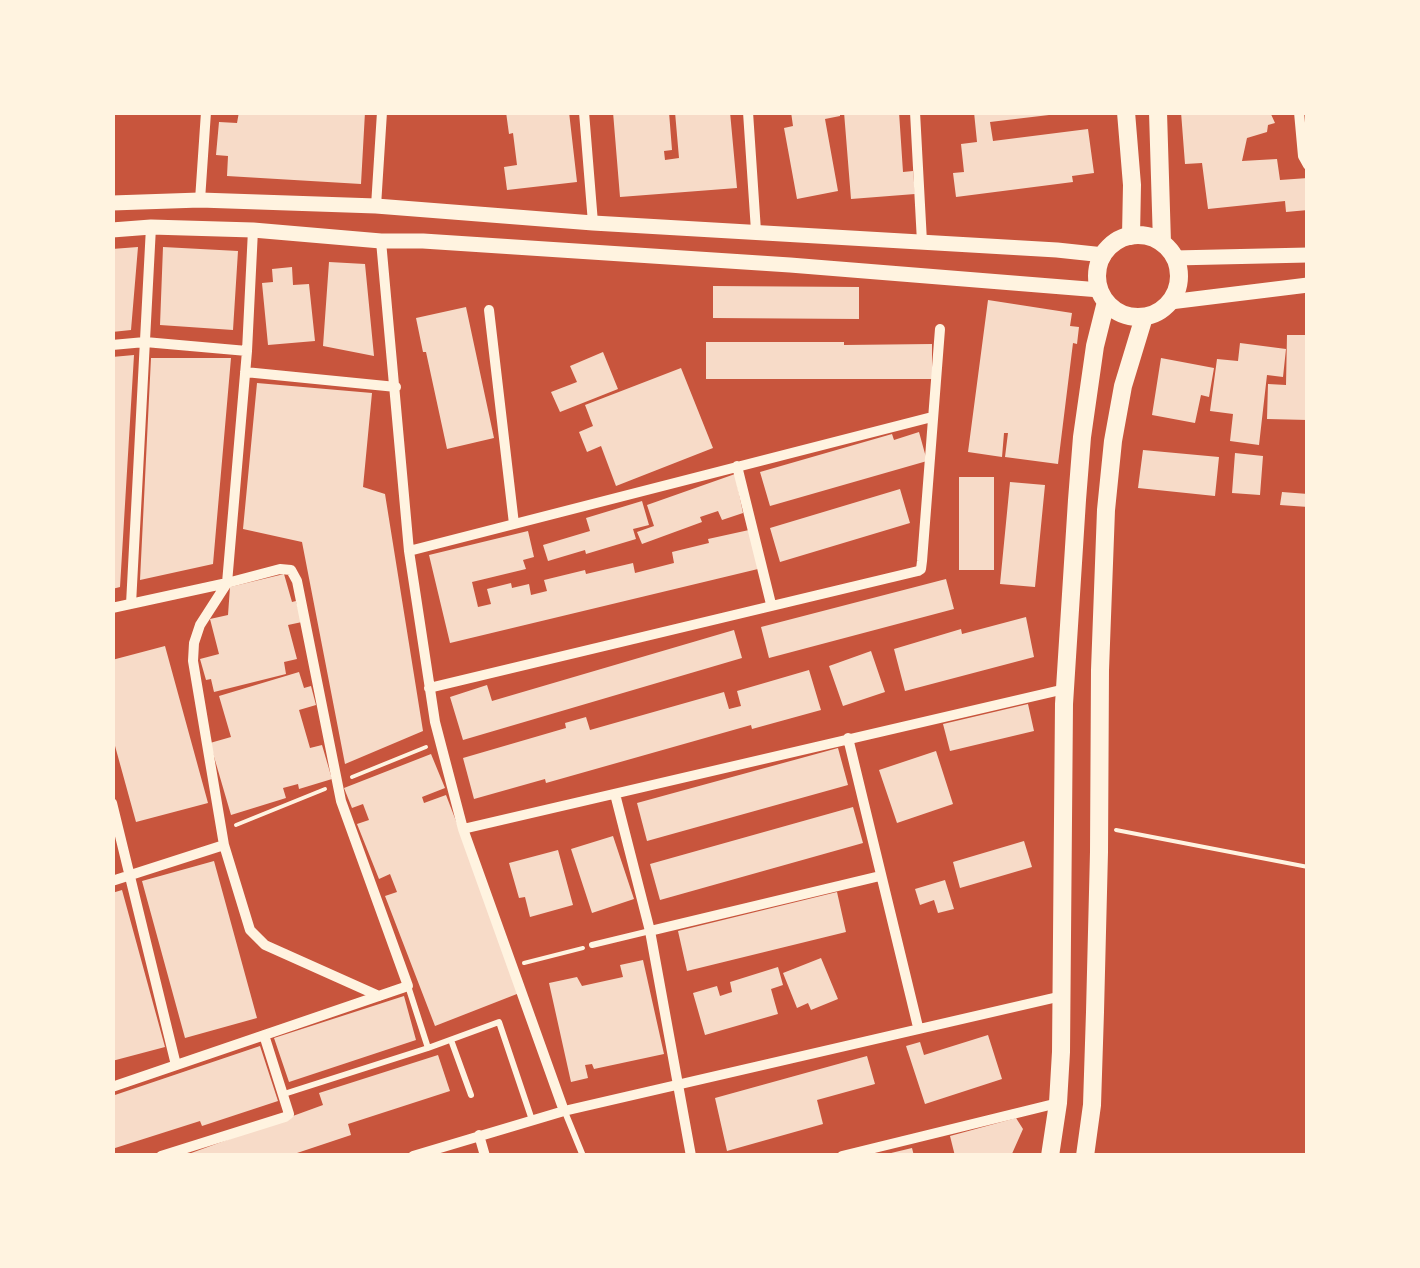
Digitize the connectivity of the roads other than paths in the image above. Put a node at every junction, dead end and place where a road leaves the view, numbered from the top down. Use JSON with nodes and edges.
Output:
{"nodes":[{"id":1,"x":206,"y":112,"type":"edge"},
{"id":2,"x":382,"y":112,"type":"edge"},
{"id":3,"x":584,"y":112,"type":"edge"},
{"id":4,"x":748,"y":112,"type":"edge"},
{"id":5,"x":916,"y":112,"type":"edge"},
{"id":6,"x":1126,"y":112,"type":"edge"},
{"id":7,"x":1158,"y":112,"type":"edge"},
{"id":8,"x":1299,"y":112,"type":"edge"},
{"id":9,"x":1308,"y":165,"type":"edge"},
{"id":10,"x":200,"y":200,"type":"junction"},
{"id":11,"x":112,"y":203,"type":"edge"},
{"id":12,"x":376,"y":206,"type":"junction"},
{"id":13,"x":593,"y":223,"type":"junction"},
{"id":14,"x":151,"y":228,"type":"junction"},
{"id":15,"x":112,"y":230,"type":"edge"},
{"id":16,"x":253,"y":230,"type":"junction"},
{"id":17,"x":756,"y":231,"type":"junction"},
{"id":18,"x":1131,"y":236,"type":"junction"},
{"id":19,"x":381,"y":241,"type":"junction"},
{"id":20,"x":922,"y":242,"type":"junction"},
{"id":21,"x":1168,"y":250,"type":"junction"},
{"id":22,"x":1104,"y":255,"type":"junction"},
{"id":23,"x":1308,"y":255,"type":"edge"},
{"id":24,"x":1308,"y":285,"type":"edge"},
{"id":25,"x":1103,"y":296,"type":"junction"},
{"id":26,"x":1170,"y":302,"type":"junction"},
{"id":27,"x":490,"y":310,"type":"dead end"},
{"id":28,"x":1144,"y":316,"type":"junction"},
{"id":29,"x":940,"y":329,"type":"dead end"},
{"id":30,"x":145,"y":342,"type":"junction"},
{"id":31,"x":112,"y":345,"type":"edge"},
{"id":32,"x":247,"y":351,"type":"junction"},
{"id":33,"x":245,"y":372,"type":"junction"},
{"id":34,"x":396,"y":387,"type":"junction"},
{"id":35,"x":932,"y":417,"type":"junction"},
{"id":36,"x":737,"y":466,"type":"junction"},
{"id":37,"x":514,"y":524,"type":"junction"},
{"id":38,"x":409,"y":550,"type":"junction"},
{"id":39,"x":227,"y":583,"type":"junction"},
{"id":40,"x":130,"y":604,"type":"junction"},
{"id":41,"x":771,"y":604,"type":"junction"},
{"id":42,"x":112,"y":608,"type":"edge"},
{"id":43,"x":428,"y":688,"type":"junction"},
{"id":44,"x":1064,"y":689,"type":"junction"},
{"id":45,"x":848,"y":738,"type":"junction"},
{"id":46,"x":616,"y":794,"type":"junction"},
{"id":47,"x":112,"y":803,"type":"edge"},
{"id":48,"x":463,"y":828,"type":"junction"},
{"id":49,"x":224,"y":845,"type":"junction"},
{"id":50,"x":129,"y":876,"type":"junction"},
{"id":51,"x":880,"y":876,"type":"junction"},
{"id":52,"x":112,"y":881,"type":"edge"},
{"id":53,"x":650,"y":932,"type":"junction"},
{"id":54,"x":592,"y":945,"type":"road end"},
{"id":55,"x":408,"y":986,"type":"junction"},
{"id":56,"x":379,"y":996,"type":"junction"},
{"id":57,"x":1062,"y":996,"type":"junction"},
{"id":58,"x":918,"y":1028,"type":"junction"},
{"id":59,"x":264,"y":1035,"type":"junction"},
{"id":60,"x":451,"y":1040,"type":"junction"},
{"id":61,"x":428,"y":1048,"type":"junction"},
{"id":62,"x":176,"y":1065,"type":"junction"},
{"id":63,"x":678,"y":1085,"type":"junction"},
{"id":64,"x":112,"y":1087,"type":"edge"},
{"id":65,"x":284,"y":1094,"type":"junction"},
{"id":66,"x":471,"y":1095,"type":"dead end"},
{"id":67,"x":1058,"y":1103,"type":"junction"},
{"id":68,"x":564,"y":1111,"type":"junction"},
{"id":69,"x":532,"y":1120,"type":"junction"},
{"id":70,"x":479,"y":1136,"type":"junction"},
{"id":71,"x":161,"y":1156,"type":"edge"},
{"id":72,"x":413,"y":1156,"type":"edge"},
{"id":73,"x":485,"y":1156,"type":"edge"},
{"id":74,"x":583,"y":1156,"type":"edge"},
{"id":75,"x":691,"y":1156,"type":"edge"},
{"id":76,"x":842,"y":1156,"type":"edge"},
{"id":77,"x":1050,"y":1156,"type":"edge"},
{"id":78,"x":1085,"y":1156,"type":"edge"}],
"edges":[{"from":1,"to":10,"type":"street"},
{"from":2,"to":12,"type":"street"},
{"from":3,"to":13,"type":"street"},
{"from":4,"to":17,"type":"street"},
{"from":5,"to":20,"type":"street"},
{"from":6,"to":18,"type":"main road"},
{"from":7,"to":21,"type":"main road"},
{"from":8,"to":9,"type":"street"},
{"from":10,"to":11,"type":"street"},
{"from":10,"to":12,"type":"street"},
{"from":12,"to":13,"type":"street"},
{"from":13,"to":17,"type":"street"},
{"from":14,"to":15,"type":"street"},
{"from":14,"to":16,"type":"street"},
{"from":14,"to":30,"type":"street"},
{"from":16,"to":19,"type":"street"},
{"from":16,"to":32,"type":"street"},
{"from":17,"to":20,"type":"street"},
{"from":18,"to":21,"type":"main road"},
{"from":18,"to":22,"type":"main road"},
{"from":19,"to":25,"type":"street"},
{"from":19,"to":34,"type":"street"},
{"from":20,"to":22,"type":"street"},
{"from":21,"to":23,"type":"street"},
{"from":21,"to":26,"type":"main road"},
{"from":22,"to":25,"type":"main road"},
{"from":24,"to":26,"type":"street"},
{"from":25,"to":28,"type":"main road"},
{"from":25,"to":44,"type":"main road"},
{"from":26,"to":28,"type":"main road"},
{"from":27,"to":37,"type":"street"},
{"from":28,"to":78,"type":"main road"},
{"from":29,"to":35,"type":"street"},
{"from":30,"to":31,"type":"street"},
{"from":30,"to":32,"type":"street"},
{"from":30,"to":40,"type":"street"},
{"from":32,"to":33,"type":"street"},
{"from":33,"to":34,"type":"street"},
{"from":33,"to":39,"type":"street"},
{"from":34,"to":38,"type":"street"},
{"from":35,"to":36,"type":"street"},
{"from":35,"to":41,"type":"street"},
{"from":36,"to":37,"type":"street"},
{"from":36,"to":41,"type":"street"},
{"from":37,"to":38,"type":"street"},
{"from":38,"to":43,"type":"street"},
{"from":39,"to":40,"type":"street"},
{"from":39,"to":49,"type":"street"},
{"from":39,"to":55,"type":"street"},
{"from":40,"to":42,"type":"street"},
{"from":41,"to":43,"type":"street"},
{"from":43,"to":48,"type":"street"},
{"from":44,"to":45,"type":"street"},
{"from":44,"to":57,"type":"main road"},
{"from":45,"to":46,"type":"street"},
{"from":45,"to":51,"type":"street"},
{"from":46,"to":48,"type":"street"},
{"from":46,"to":53,"type":"street"},
{"from":47,"to":50,"type":"street"},
{"from":48,"to":68,"type":"street"},
{"from":49,"to":50,"type":"street"},
{"from":49,"to":56,"type":"street"},
{"from":50,"to":52,"type":"street"},
{"from":50,"to":62,"type":"street"},
{"from":51,"to":53,"type":"street"},
{"from":51,"to":58,"type":"street"},
{"from":53,"to":54,"type":"lane"},
{"from":53,"to":63,"type":"street"},
{"from":55,"to":56,"type":"street"},
{"from":55,"to":61,"type":"lane"},
{"from":56,"to":59,"type":"street"},
{"from":57,"to":58,"type":"street"},
{"from":57,"to":67,"type":"main road"},
{"from":58,"to":63,"type":"street"},
{"from":59,"to":62,"type":"street"},
{"from":59,"to":65,"type":"street"},
{"from":60,"to":61,"type":"lane"},
{"from":60,"to":66,"type":"lane"},
{"from":60,"to":69,"type":"lane"},
{"from":61,"to":65,"type":"lane"},
{"from":62,"to":64,"type":"street"},
{"from":63,"to":68,"type":"street"},
{"from":63,"to":75,"type":"street"},
{"from":65,"to":71,"type":"street"},
{"from":67,"to":76,"type":"street"},
{"from":67,"to":77,"type":"main road"},
{"from":68,"to":69,"type":"street"},
{"from":68,"to":74,"type":"lane"},
{"from":69,"to":70,"type":"street"},
{"from":70,"to":72,"type":"street"},
{"from":70,"to":73,"type":"street"}]}
